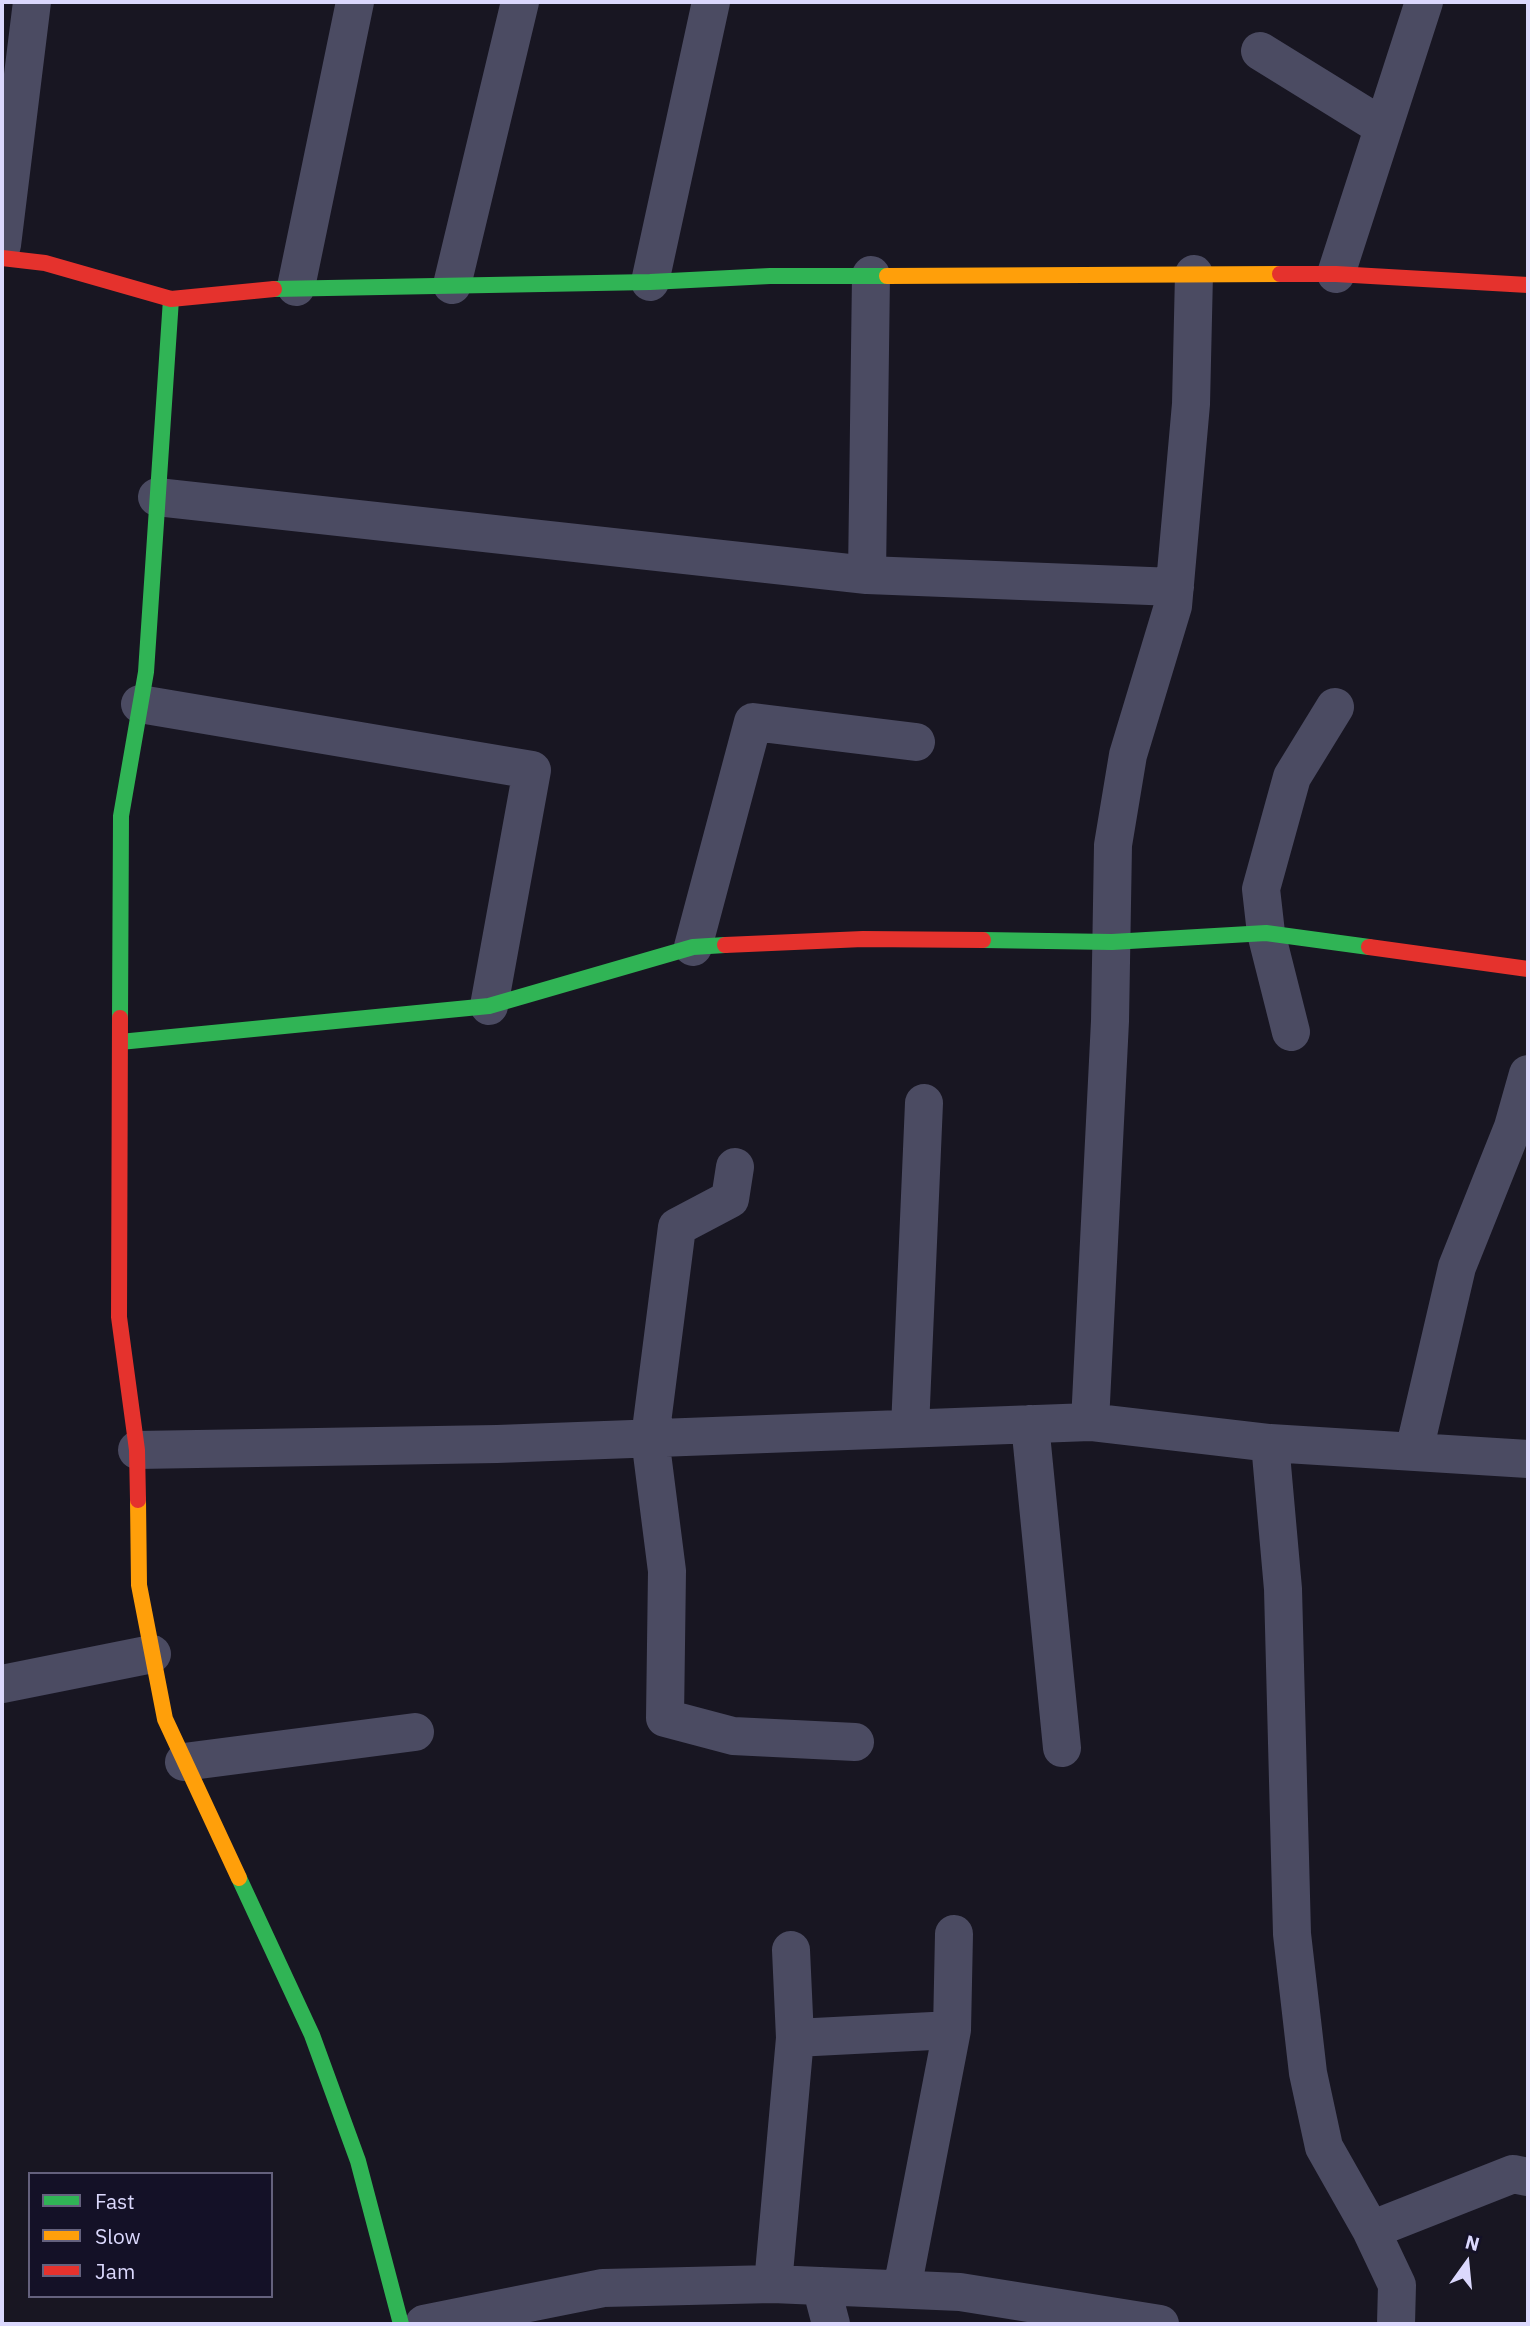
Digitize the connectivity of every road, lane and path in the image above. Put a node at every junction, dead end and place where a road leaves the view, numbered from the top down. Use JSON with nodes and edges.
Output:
{"nodes":[{"id":1,"x":32,"y":2,"type":"edge"},
{"id":2,"x":355,"y":2,"type":"edge"},
{"id":3,"x":520,"y":2,"type":"edge"},
{"id":4,"x":711,"y":2,"type":"edge"},
{"id":5,"x":1424,"y":2,"type":"edge"},
{"id":6,"x":1260,"y":51,"type":"dead end"},
{"id":7,"x":1383,"y":127,"type":"junction"},
{"id":8,"x":2,"y":245,"type":"edge"},
{"id":9,"x":2,"y":258,"type":"edge"},
{"id":10,"x":1194,"y":274,"type":"junction"},
{"id":11,"x":1336,"y":274,"type":"junction"},
{"id":12,"x":871,"y":275,"type":"junction"},
{"id":13,"x":650,"y":282,"type":"junction"},
{"id":14,"x":452,"y":285,"type":"junction"},
{"id":15,"x":1528,"y":285,"type":"edge"},
{"id":16,"x":296,"y":287,"type":"junction"},
{"id":17,"x":171,"y":299,"type":"junction"},
{"id":18,"x":158,"y":498,"type":"junction"},
{"id":19,"x":867,"y":575,"type":"junction"},
{"id":20,"x":1175,"y":587,"type":"junction"},
{"id":21,"x":140,"y":705,"type":"junction"},
{"id":22,"x":1335,"y":707,"type":"dead end"},
{"id":23,"x":916,"y":742,"type":"dead end"},
{"id":24,"x":1266,"y":933,"type":"junction"},
{"id":25,"x":1112,"y":942,"type":"junction"},
{"id":26,"x":693,"y":947,"type":"junction"},
{"id":27,"x":1528,"y":969,"type":"edge"},
{"id":28,"x":489,"y":1006,"type":"junction"},
{"id":29,"x":1292,"y":1032,"type":"dead end"},
{"id":30,"x":120,"y":1042,"type":"junction"},
{"id":31,"x":1528,"y":1074,"type":"edge"},
{"id":32,"x":924,"y":1103,"type":"dead end"},
{"id":33,"x":735,"y":1167,"type":"dead end"},
{"id":34,"x":1090,"y":1422,"type":"junction"},
{"id":35,"x":1030,"y":1424,"type":"junction"},
{"id":36,"x":910,"y":1428,"type":"junction"},
{"id":37,"x":650,"y":1438,"type":"junction"},
{"id":38,"x":1270,"y":1443,"type":"junction"},
{"id":39,"x":137,"y":1450,"type":"junction"},
{"id":40,"x":1414,"y":1451,"type":"junction"},
{"id":41,"x":1528,"y":1459,"type":"edge"},
{"id":42,"x":152,"y":1654,"type":"junction"},
{"id":43,"x":2,"y":1684,"type":"edge"},
{"id":44,"x":415,"y":1732,"type":"dead end"},
{"id":45,"x":855,"y":1742,"type":"dead end"},
{"id":46,"x":1062,"y":1748,"type":"dead end"},
{"id":47,"x":184,"y":1762,"type":"junction"},
{"id":48,"x":954,"y":1934,"type":"dead end"},
{"id":49,"x":791,"y":1950,"type":"dead end"},
{"id":50,"x":952,"y":2030,"type":"junction"},
{"id":51,"x":794,"y":2038,"type":"junction"},
{"id":52,"x":1528,"y":2177,"type":"edge"},
{"id":53,"x":1371,"y":2230,"type":"junction"},
{"id":54,"x":773,"y":2284,"type":"junction"},
{"id":55,"x":821,"y":2286,"type":"junction"},
{"id":56,"x":902,"y":2289,"type":"junction"},
{"id":57,"x":401,"y":2324,"type":"edge"},
{"id":58,"x":424,"y":2324,"type":"edge"},
{"id":59,"x":831,"y":2324,"type":"edge"},
{"id":60,"x":1160,"y":2324,"type":"edge"},
{"id":61,"x":1396,"y":2324,"type":"edge"}],
"edges":[{"from":1,"to":8,"type":"street"},
{"from":2,"to":16,"type":"street"},
{"from":3,"to":14,"type":"street"},
{"from":4,"to":13,"type":"street"},
{"from":5,"to":7,"type":"street"},
{"from":6,"to":7,"type":"street"},
{"from":7,"to":11,"type":"street"},
{"from":9,"to":17,"type":"street"},
{"from":10,"to":11,"type":"street"},
{"from":10,"to":12,"type":"street"},
{"from":10,"to":20,"type":"street"},
{"from":11,"to":15,"type":"street"},
{"from":12,"to":13,"type":"street"},
{"from":12,"to":19,"type":"street"},
{"from":13,"to":14,"type":"street"},
{"from":14,"to":16,"type":"street"},
{"from":16,"to":17,"type":"street"},
{"from":17,"to":18,"type":"street"},
{"from":18,"to":19,"type":"street"},
{"from":18,"to":21,"type":"street"},
{"from":19,"to":20,"type":"street"},
{"from":20,"to":25,"type":"street"},
{"from":21,"to":28,"type":"street"},
{"from":21,"to":30,"type":"street"},
{"from":22,"to":24,"type":"street"},
{"from":23,"to":26,"type":"street"},
{"from":24,"to":25,"type":"street"},
{"from":24,"to":27,"type":"street"},
{"from":24,"to":29,"type":"street"},
{"from":25,"to":26,"type":"street"},
{"from":25,"to":34,"type":"street"},
{"from":26,"to":28,"type":"street"},
{"from":28,"to":30,"type":"street"},
{"from":30,"to":39,"type":"street"},
{"from":31,"to":40,"type":"street"},
{"from":32,"to":36,"type":"street"},
{"from":33,"to":37,"type":"street"},
{"from":34,"to":35,"type":"street"},
{"from":34,"to":38,"type":"street"},
{"from":35,"to":36,"type":"street"},
{"from":35,"to":46,"type":"street"},
{"from":36,"to":37,"type":"street"},
{"from":37,"to":39,"type":"street"},
{"from":37,"to":45,"type":"street"},
{"from":38,"to":40,"type":"street"},
{"from":38,"to":53,"type":"street"},
{"from":39,"to":42,"type":"street"},
{"from":40,"to":41,"type":"street"},
{"from":42,"to":43,"type":"street"},
{"from":42,"to":47,"type":"street"},
{"from":44,"to":47,"type":"street"},
{"from":47,"to":57,"type":"street"},
{"from":48,"to":50,"type":"street"},
{"from":49,"to":51,"type":"street"},
{"from":50,"to":51,"type":"street"},
{"from":50,"to":56,"type":"street"},
{"from":51,"to":54,"type":"street"},
{"from":52,"to":53,"type":"street"},
{"from":53,"to":61,"type":"street"},
{"from":54,"to":55,"type":"street"},
{"from":54,"to":58,"type":"street"},
{"from":55,"to":56,"type":"street"},
{"from":55,"to":59,"type":"street"},
{"from":56,"to":60,"type":"street"}]}
